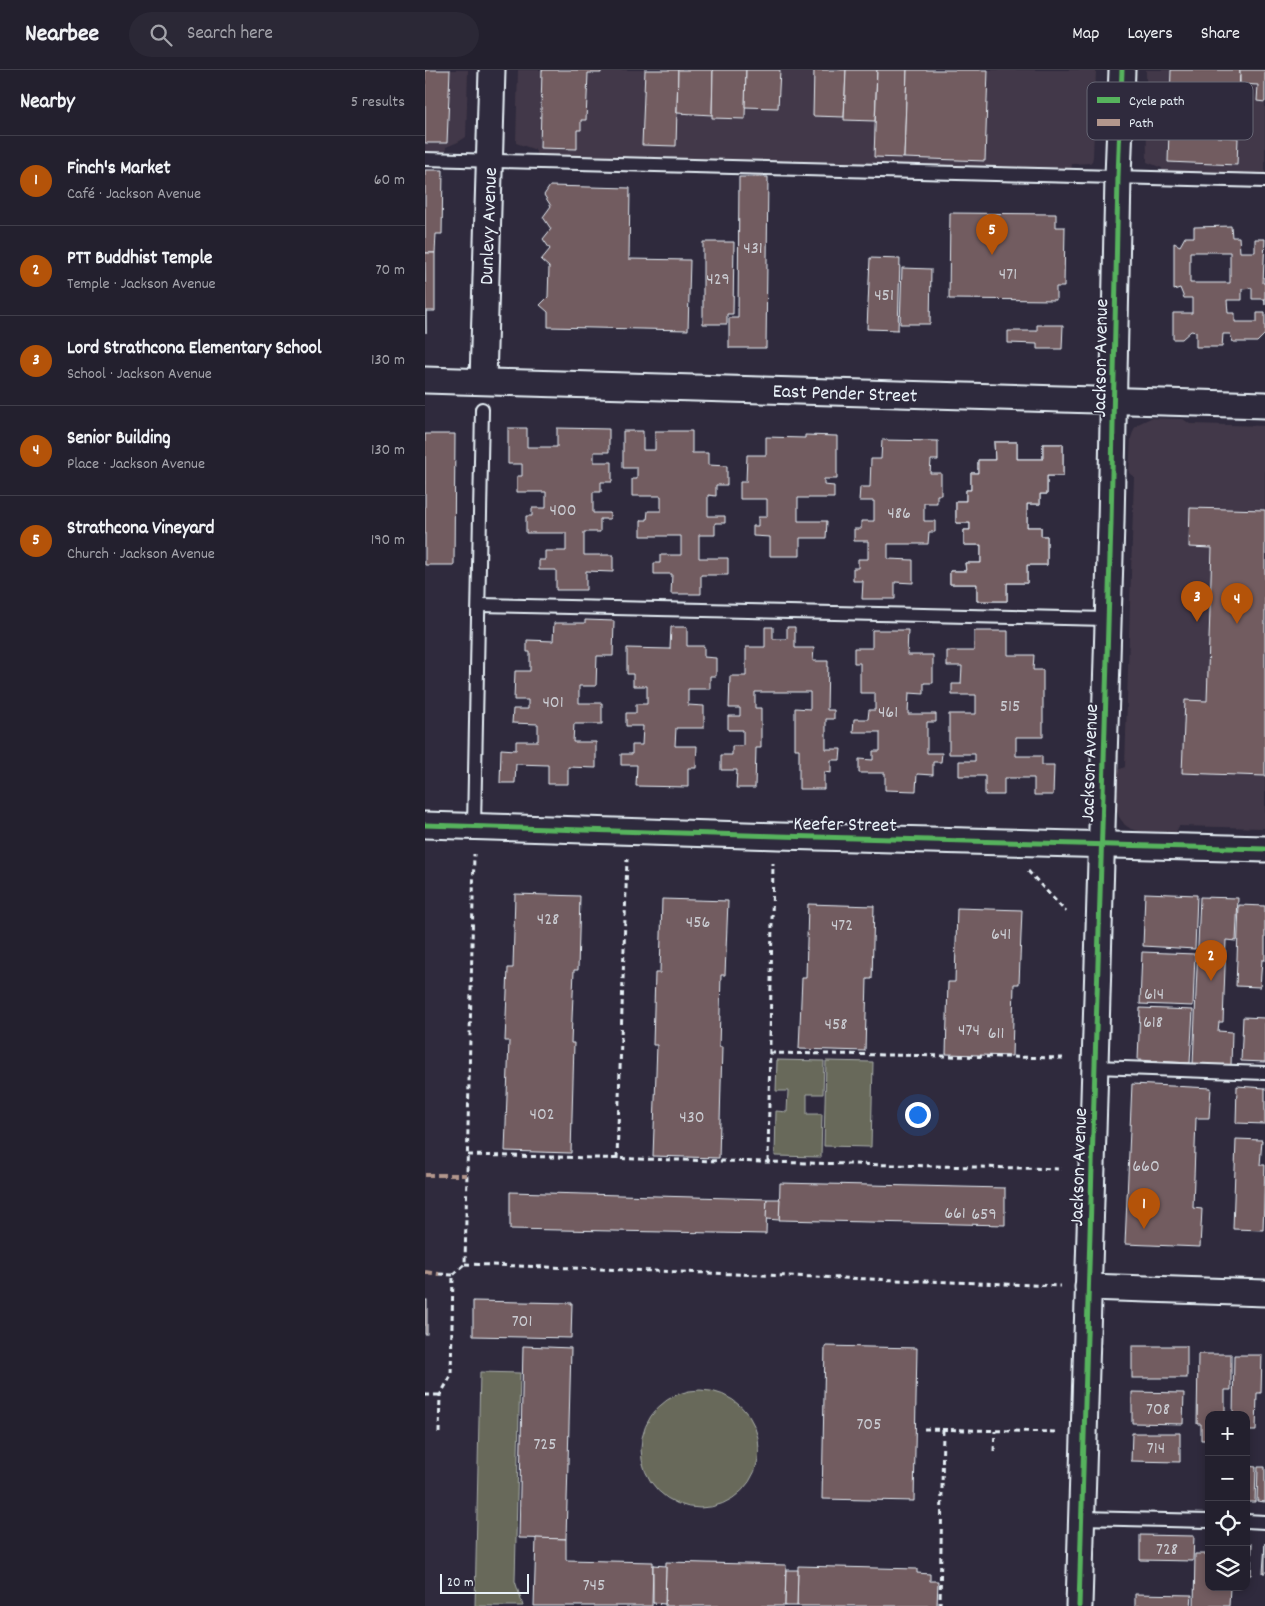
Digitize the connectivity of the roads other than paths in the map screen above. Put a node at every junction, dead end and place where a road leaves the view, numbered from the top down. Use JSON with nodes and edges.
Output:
{"nodes":[{"id":1,"x":491,"y":70,"type":"edge"},
{"id":2,"x":1119,"y":140,"type":"edge"},
{"id":3,"x":425,"y":159,"type":"edge"},
{"id":4,"x":489,"y":161,"type":"junction"},
{"id":5,"x":1117,"y":177,"type":"junction"},
{"id":6,"x":1265,"y":181,"type":"edge"},
{"id":7,"x":425,"y":380,"type":"edge"},
{"id":8,"x":483,"y":381,"type":"junction"},
{"id":9,"x":1113,"y":400,"type":"junction"},
{"id":10,"x":1265,"y":405,"type":"edge"},
{"id":11,"x":483,"y":409,"type":"dead end"},
{"id":12,"x":479,"y":605,"type":"junction"},
{"id":13,"x":1107,"y":619,"type":"junction"},
{"id":14,"x":425,"y":825,"type":"edge"},
{"id":15,"x":474,"y":827,"type":"junction"},
{"id":16,"x":1101,"y":844,"type":"junction"},
{"id":17,"x":1265,"y":849,"type":"edge"},
{"id":18,"x":1095,"y":1067,"type":"junction"},
{"id":19,"x":1265,"y":1073,"type":"edge"},
{"id":20,"x":1088,"y":1287,"type":"junction"},
{"id":21,"x":1265,"y":1293,"type":"edge"},
{"id":22,"x":1081,"y":1518,"type":"junction"},
{"id":23,"x":1205,"y":1520,"type":"edge"},
{"id":24,"x":1250,"y":1521,"type":"edge"},
{"id":25,"x":1265,"y":1522,"type":"edge"},
{"id":26,"x":1079,"y":1606,"type":"edge"}],
"edges":[{"from":1,"to":4,"type":"street","name":"Dunlevy Avenue"},
{"from":2,"to":5,"type":"street","name":"Jackson Avenue"},
{"from":3,"to":4,"type":"lane"},
{"from":4,"to":5,"type":"lane"},
{"from":4,"to":8,"type":"street","name":"Dunlevy Avenue"},
{"from":5,"to":6,"type":"lane"},
{"from":5,"to":9,"type":"street","name":"Jackson Avenue"},
{"from":7,"to":8,"type":"street","name":"East Pender Street"},
{"from":8,"to":9,"type":"street","name":"East Pender Street"},
{"from":9,"to":10,"type":"street","name":"East Pender Street"},
{"from":9,"to":13,"type":"street","name":"Jackson Avenue"},
{"from":11,"to":12,"type":"lane"},
{"from":12,"to":13,"type":"lane"},
{"from":12,"to":15,"type":"lane"},
{"from":13,"to":16,"type":"street","name":"Jackson Avenue"},
{"from":14,"to":15,"type":"street","name":"Keefer Street"},
{"from":15,"to":16,"type":"street","name":"Keefer Street"},
{"from":16,"to":17,"type":"street","name":"Keefer Street"},
{"from":16,"to":18,"type":"street","name":"Jackson Avenue"},
{"from":18,"to":19,"type":"lane"},
{"from":18,"to":20,"type":"street","name":"Jackson Avenue"},
{"from":20,"to":21,"type":"street"},
{"from":20,"to":22,"type":"street","name":"Jackson Avenue"},
{"from":22,"to":23,"type":"lane"},
{"from":22,"to":26,"type":"street","name":"Jackson Avenue"},
{"from":24,"to":25,"type":"lane"}]}
